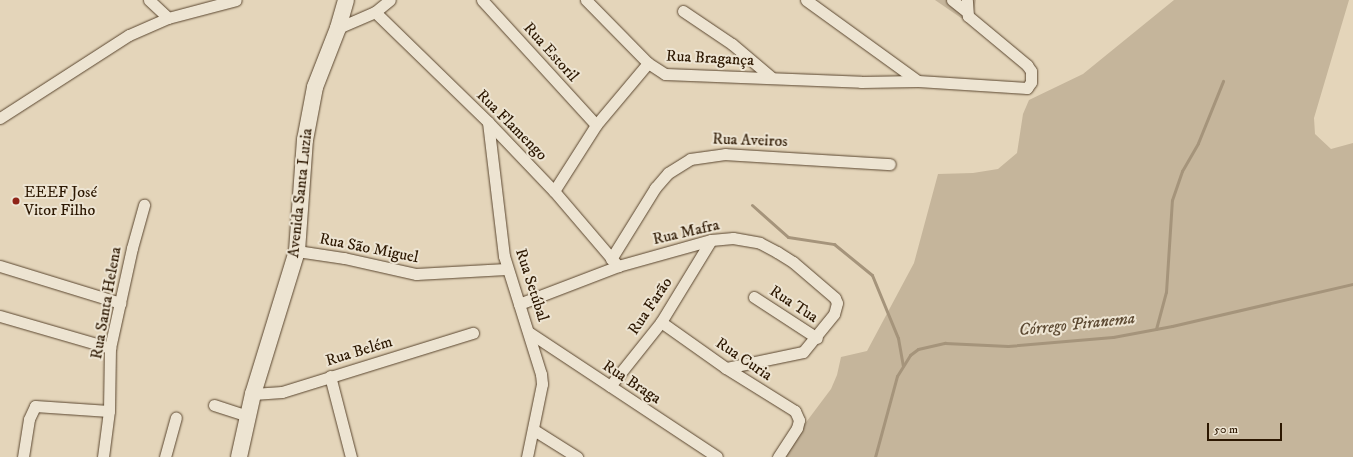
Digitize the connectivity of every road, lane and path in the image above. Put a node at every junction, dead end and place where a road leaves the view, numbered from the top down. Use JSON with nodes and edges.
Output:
{"nodes":[{"id":1,"x":149,"y":0,"type":"edge"},
{"id":2,"x":236,"y":0,"type":"edge"},
{"id":3,"x":346,"y":0,"type":"edge"},
{"id":4,"x":390,"y":0,"type":"edge"},
{"id":5,"x":586,"y":0,"type":"edge"},
{"id":6,"x":806,"y":0,"type":"edge"},
{"id":7,"x":952,"y":0,"type":"edge"},
{"id":8,"x":486,"y":2,"type":"edge"},
{"id":9,"x":966,"y":5,"type":"edge"},
{"id":10,"x":683,"y":11,"type":"dead end"},
{"id":11,"x":375,"y":12,"type":"junction"},
{"id":12,"x":168,"y":18,"type":"junction"},
{"id":13,"x":338,"y":28,"type":"junction"},
{"id":14,"x":648,"y":63,"type":"junction"},
{"id":15,"x":771,"y":77,"type":"junction"},
{"id":16,"x":918,"y":81,"type":"junction"},
{"id":17,"x":0,"y":118,"type":"edge"},
{"id":18,"x":488,"y":122,"type":"junction"},
{"id":19,"x":596,"y":126,"type":"junction"},
{"id":20,"x":890,"y":164,"type":"dead end"},
{"id":21,"x":554,"y":190,"type":"junction"},
{"id":22,"x":144,"y":205,"type":"dead end"},
{"id":23,"x":711,"y":240,"type":"junction"},
{"id":24,"x":297,"y":250,"type":"junction"},
{"id":25,"x":615,"y":263,"type":"junction"},
{"id":26,"x":0,"y":266,"type":"edge"},
{"id":27,"x":506,"y":269,"type":"junction"},
{"id":28,"x":754,"y":297,"type":"dead end"},
{"id":29,"x":120,"y":303,"type":"junction"},
{"id":30,"x":519,"y":304,"type":"junction"},
{"id":31,"x":0,"y":316,"type":"edge"},
{"id":32,"x":661,"y":322,"type":"junction"},
{"id":33,"x":473,"y":332,"type":"dead end"},
{"id":34,"x":530,"y":333,"type":"junction"},
{"id":35,"x":817,"y":338,"type":"junction"},
{"id":36,"x":110,"y":348,"type":"junction"},
{"id":37,"x":726,"y":368,"type":"junction"},
{"id":38,"x":330,"y":376,"type":"junction"},
{"id":39,"x":610,"y":386,"type":"junction"},
{"id":40,"x":253,"y":394,"type":"junction"},
{"id":41,"x":214,"y":405,"type":"dead end"},
{"id":42,"x":109,"y":411,"type":"junction"},
{"id":43,"x":248,"y":416,"type":"junction"},
{"id":44,"x":176,"y":417,"type":"dead end"},
{"id":45,"x":534,"y":430,"type":"junction"},
{"id":46,"x":23,"y":457,"type":"edge"},
{"id":47,"x":103,"y":457,"type":"edge"},
{"id":48,"x":165,"y":457,"type":"edge"},
{"id":49,"x":239,"y":457,"type":"edge"},
{"id":50,"x":350,"y":457,"type":"edge"},
{"id":51,"x":527,"y":457,"type":"edge"},
{"id":52,"x":577,"y":457,"type":"edge"},
{"id":53,"x":717,"y":457,"type":"edge"},
{"id":54,"x":778,"y":457,"type":"edge"}],
"edges":[{"from":1,"to":12,"type":"street"},
{"from":2,"to":12,"type":"street"},
{"from":3,"to":13,"type":"street","name":"Avenida Santa Luzia"},
{"from":4,"to":11,"type":"street"},
{"from":5,"to":14,"type":"street"},
{"from":6,"to":16,"type":"street"},
{"from":7,"to":9,"type":"street"},
{"from":8,"to":19,"type":"street","name":"Rua Estoril"},
{"from":9,"to":16,"type":"street","name":"Rua Bragança"},
{"from":10,"to":15,"type":"street"},
{"from":11,"to":13,"type":"street"},
{"from":11,"to":18,"type":"street","name":"Rua Flamengo"},
{"from":12,"to":17,"type":"street"},
{"from":13,"to":24,"type":"street","name":"Avenida Santa Luzia"},
{"from":14,"to":15,"type":"street","name":"Rua Bragança"},
{"from":14,"to":19,"type":"street","name":"Rua Bragança"},
{"from":15,"to":16,"type":"street","name":"Rua Bragança"},
{"from":18,"to":21,"type":"street","name":"Rua Flamengo"},
{"from":18,"to":27,"type":"street","name":"Rua Setúbal"},
{"from":19,"to":21,"type":"street","name":"Rua Bragança"},
{"from":20,"to":25,"type":"street","name":"Rua Aveiros"},
{"from":21,"to":25,"type":"street","name":"Rua Flamengo"},
{"from":22,"to":29,"type":"street","name":"Rua Santa Helena"},
{"from":23,"to":25,"type":"street","name":"Rua Mafra"},
{"from":23,"to":32,"type":"street","name":"Rua Farão"},
{"from":23,"to":35,"type":"street","name":"Rua Mafra"},
{"from":24,"to":27,"type":"street","name":"Rua São Miguel"},
{"from":24,"to":40,"type":"street","name":"Avenida Santa Luzia"},
{"from":25,"to":30,"type":"street"},
{"from":26,"to":29,"type":"street"},
{"from":27,"to":30,"type":"street","name":"Rua Setúbal"},
{"from":28,"to":35,"type":"street","name":"Rua Tua"},
{"from":29,"to":36,"type":"street","name":"Rua Santa Helena"},
{"from":30,"to":34,"type":"street","name":"Rua Setúbal"},
{"from":31,"to":36,"type":"street"},
{"from":32,"to":37,"type":"street","name":"Rua Curia"},
{"from":32,"to":39,"type":"street","name":"Rua Farão"},
{"from":33,"to":38,"type":"street","name":"Rua Belém"},
{"from":34,"to":39,"type":"street","name":"Rua Braga"},
{"from":34,"to":45,"type":"street","name":"Rua Setúbal"},
{"from":35,"to":37,"type":"street"},
{"from":36,"to":42,"type":"street","name":"Rua Santa Helena"},
{"from":37,"to":54,"type":"street","name":"Rua Curia"},
{"from":38,"to":40,"type":"street","name":"Rua Belém"},
{"from":38,"to":50,"type":"street"},
{"from":39,"to":53,"type":"street","name":"Rua Braga"},
{"from":40,"to":43,"type":"street","name":"Avenida Santa Luzia"},
{"from":41,"to":43,"type":"street"},
{"from":42,"to":46,"type":"street"},
{"from":42,"to":47,"type":"street","name":"Rua Santa Helena"},
{"from":43,"to":49,"type":"street","name":"Avenida Santa Luzia"},
{"from":44,"to":48,"type":"street"},
{"from":45,"to":51,"type":"street","name":"Rua Setúbal"},
{"from":45,"to":52,"type":"street"}]}
